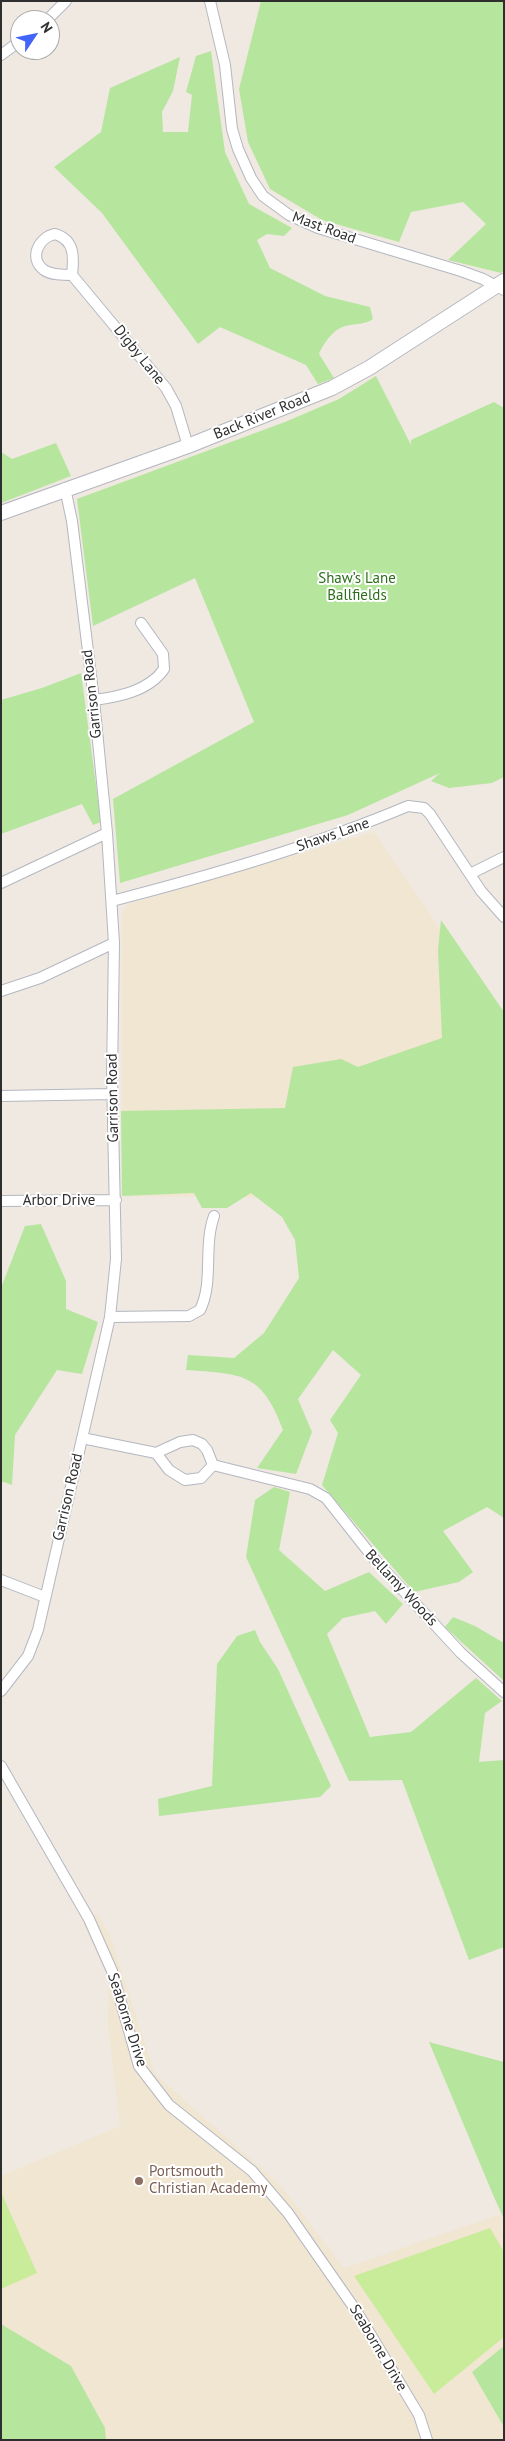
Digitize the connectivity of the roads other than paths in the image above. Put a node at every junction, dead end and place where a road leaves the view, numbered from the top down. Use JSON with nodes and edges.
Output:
{"nodes":[{"id":1,"x":66,"y":1,"type":"edge"},
{"id":2,"x":210,"y":1,"type":"edge"},
{"id":3,"x":57,"y":10,"type":"edge"},
{"id":4,"x":72,"y":275,"type":"junction"},
{"id":5,"x":502,"y":285,"type":"edge"},
{"id":6,"x":188,"y":446,"type":"junction"},
{"id":7,"x":65,"y":488,"type":"junction"},
{"id":8,"x":1,"y":513,"type":"edge"},
{"id":9,"x":141,"y":624,"type":"dead end"},
{"id":10,"x":94,"y":700,"type":"junction"},
{"id":11,"x":107,"y":833,"type":"junction"},
{"id":12,"x":504,"y":857,"type":"edge"},
{"id":13,"x":470,"y":874,"type":"junction"},
{"id":14,"x":1,"y":883,"type":"edge"},
{"id":15,"x":112,"y":901,"type":"junction"},
{"id":16,"x":504,"y":916,"type":"edge"},
{"id":17,"x":114,"y":943,"type":"junction"},
{"id":18,"x":1,"y":991,"type":"edge"},
{"id":19,"x":112,"y":1094,"type":"junction"},
{"id":20,"x":1,"y":1096,"type":"edge"},
{"id":21,"x":116,"y":1200,"type":"junction"},
{"id":22,"x":1,"y":1201,"type":"edge"},
{"id":23,"x":214,"y":1216,"type":"dead end"},
{"id":24,"x":110,"y":1318,"type":"junction"},
{"id":25,"x":82,"y":1438,"type":"junction"},
{"id":26,"x":156,"y":1453,"type":"junction"},
{"id":27,"x":213,"y":1466,"type":"junction"},
{"id":28,"x":1,"y":1580,"type":"edge"},
{"id":29,"x":45,"y":1597,"type":"junction"},
{"id":30,"x":1,"y":1690,"type":"edge"},
{"id":31,"x":504,"y":1692,"type":"edge"},
{"id":32,"x":1,"y":1766,"type":"edge"},
{"id":33,"x":427,"y":2440,"type":"edge"}],
"edges":[{"from":1,"to":3,"type":"street"},
{"from":2,"to":5,"type":"street","name":"Mast Road"},
{"from":4,"to":4,"type":"street"},
{"from":4,"to":6,"type":"street","name":"Digby Lane"},
{"from":5,"to":6,"type":"street","name":"Back River Road"},
{"from":6,"to":7,"type":"street","name":"Back River Road"},
{"from":7,"to":8,"type":"street","name":"Back River Road"},
{"from":7,"to":10,"type":"street","name":"Garrison Road"},
{"from":9,"to":10,"type":"street"},
{"from":10,"to":11,"type":"street","name":"Garrison Road"},
{"from":11,"to":14,"type":"street"},
{"from":11,"to":15,"type":"street","name":"Garrison Road"},
{"from":12,"to":13,"type":"street"},
{"from":13,"to":15,"type":"street","name":"Shaws Lane"},
{"from":13,"to":16,"type":"street","name":"Shaws Lane"},
{"from":15,"to":17,"type":"street","name":"Garrison Road"},
{"from":17,"to":18,"type":"street"},
{"from":17,"to":19,"type":"street","name":"Garrison Road"},
{"from":19,"to":20,"type":"street"},
{"from":19,"to":21,"type":"street","name":"Garrison Road"},
{"from":21,"to":22,"type":"street","name":"Arbor Drive"},
{"from":21,"to":24,"type":"street","name":"Garrison Road"},
{"from":23,"to":24,"type":"street"},
{"from":24,"to":25,"type":"street","name":"Garrison Road"},
{"from":25,"to":26,"type":"street"},
{"from":25,"to":29,"type":"street","name":"Garrison Road"},
{"from":26,"to":27,"type":"street"},
{"from":26,"to":27,"type":"street"},
{"from":27,"to":31,"type":"street","name":"Bellamy Woods"},
{"from":28,"to":29,"type":"street"},
{"from":29,"to":30,"type":"street","name":"Garrison Road"},
{"from":32,"to":33,"type":"street","name":"Seaborne Drive"}]}
